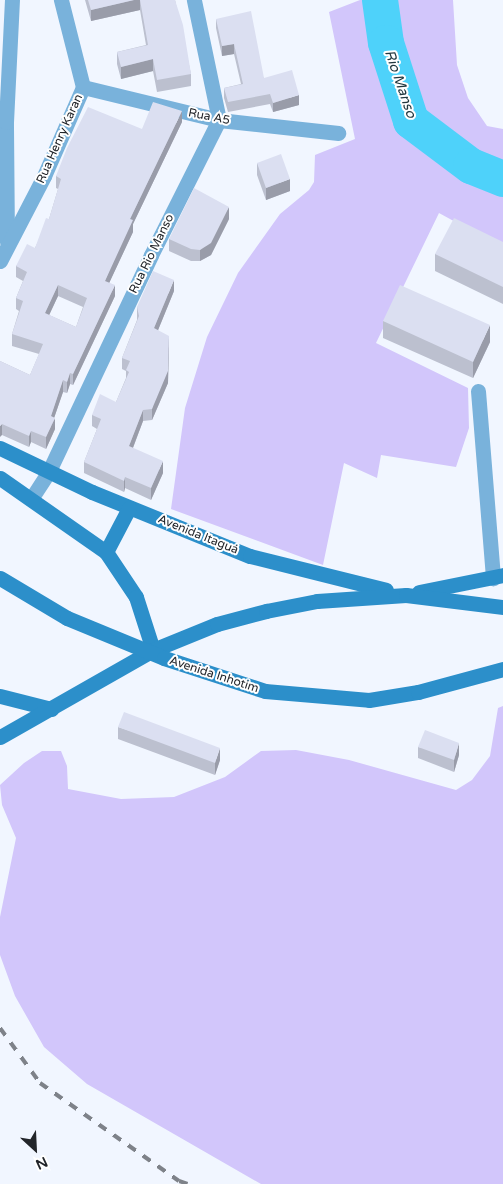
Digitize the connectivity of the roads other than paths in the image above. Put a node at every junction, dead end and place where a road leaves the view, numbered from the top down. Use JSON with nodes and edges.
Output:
{"nodes":[{"id":1,"x":12,"y":0,"type":"edge"},
{"id":2,"x":61,"y":0,"type":"edge"},
{"id":3,"x":194,"y":0,"type":"edge"},
{"id":4,"x":82,"y":87,"type":"junction"},
{"id":5,"x":220,"y":120,"type":"junction"},
{"id":6,"x":338,"y":133,"type":"dead end"},
{"id":7,"x":4,"y":183,"type":"edge"},
{"id":8,"x":7,"y":243,"type":"junction"},
{"id":9,"x":0,"y":261,"type":"edge"},
{"id":10,"x":478,"y":391,"type":"dead end"},
{"id":11,"x":0,"y":448,"type":"edge"},
{"id":12,"x":49,"y":471,"type":"junction"},
{"id":13,"x":0,"y":478,"type":"edge"},
{"id":14,"x":30,"y":499,"type":"junction"},
{"id":15,"x":129,"y":508,"type":"junction"},
{"id":16,"x":106,"y":552,"type":"junction"},
{"id":17,"x":498,"y":576,"type":"edge"},
{"id":18,"x":0,"y":578,"type":"edge"},
{"id":19,"x":406,"y":594,"type":"junction"},
{"id":20,"x":503,"y":607,"type":"edge"},
{"id":21,"x":153,"y":650,"type":"junction"},
{"id":22,"x":503,"y":669,"type":"edge"},
{"id":23,"x":0,"y":696,"type":"edge"},
{"id":24,"x":51,"y":709,"type":"junction"},
{"id":25,"x":0,"y":737,"type":"edge"}],
"edges":[{"from":1,"to":7,"type":"street","name":"Rua Henry Karan"},
{"from":2,"to":4,"type":"street","name":"Rua Henry Karan"},
{"from":3,"to":5,"type":"street"},
{"from":4,"to":5,"type":"street","name":"Rua A5"},
{"from":4,"to":8,"type":"street","name":"Rua Henry Karan"},
{"from":5,"to":6,"type":"street","name":"Rua A5"},
{"from":5,"to":12,"type":"street","name":"Rua Rio Manso"},
{"from":7,"to":8,"type":"street","name":"Rua Henry Karan"},
{"from":8,"to":9,"type":"street","name":"Rua Henry Karan"},
{"from":10,"to":17,"type":"street"},
{"from":11,"to":12,"type":"main road","name":"Avenida Itaguá"},
{"from":12,"to":14,"type":"street","name":"Rua Rio Manso"},
{"from":12,"to":15,"type":"main road","name":"Avenida Itaguá"},
{"from":13,"to":14,"type":"main road"},
{"from":14,"to":16,"type":"main road"},
{"from":15,"to":16,"type":"main road"},
{"from":15,"to":19,"type":"main road","name":"Avenida Itaguá"},
{"from":16,"to":21,"type":"main road"},
{"from":17,"to":19,"type":"main road"},
{"from":18,"to":22,"type":"main road","name":"Avenida Inhotim","bridge":true},
{"from":19,"to":20,"type":"main road"},
{"from":19,"to":21,"type":"main road"},
{"from":21,"to":24,"type":"main road"},
{"from":23,"to":24,"type":"main road"},
{"from":24,"to":25,"type":"main road"}]}
